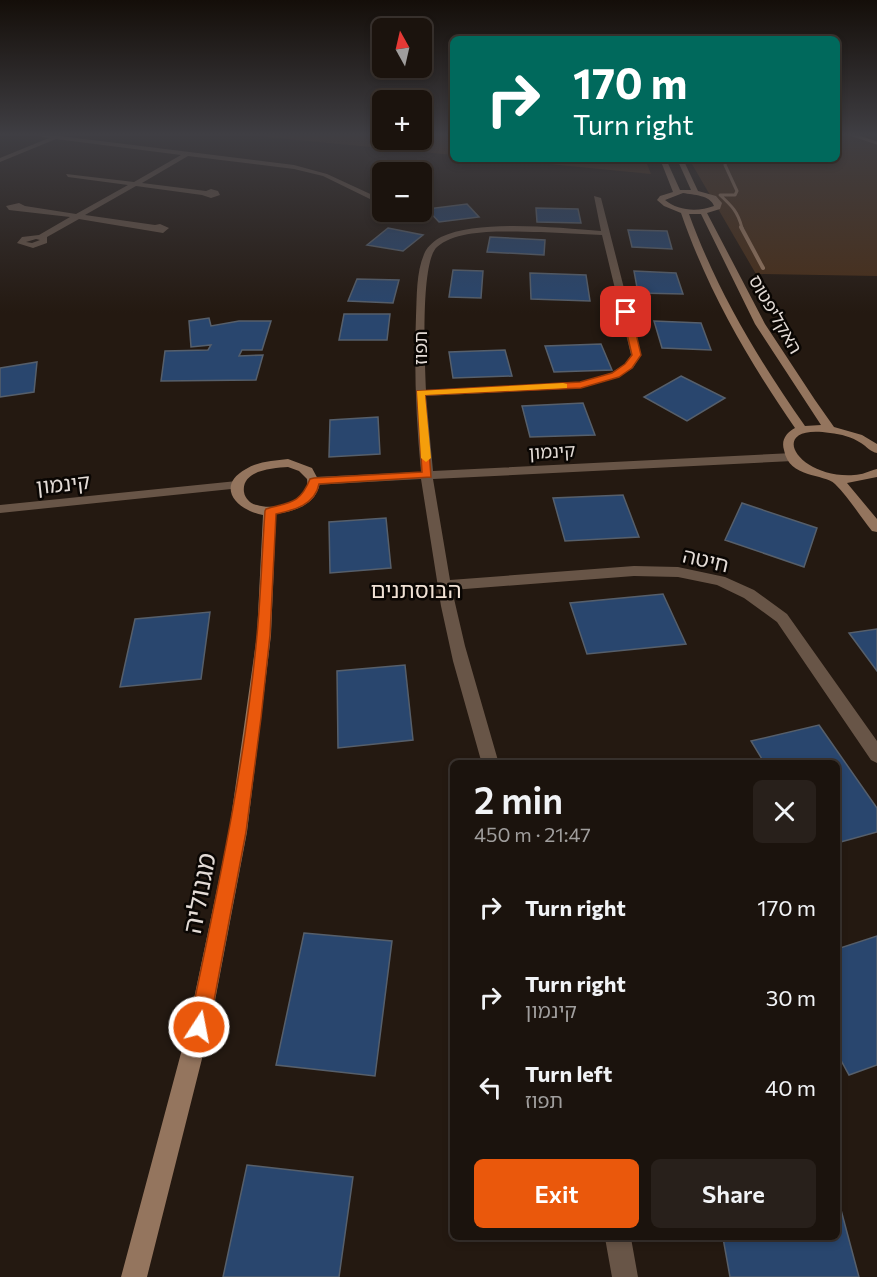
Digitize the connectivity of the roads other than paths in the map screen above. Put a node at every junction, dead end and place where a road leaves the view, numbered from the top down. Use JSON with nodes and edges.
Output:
{"nodes":[{"id":1,"x":118,"y":194,"type":"edge"},
{"id":2,"x":672,"y":194,"type":"edge"},
{"id":3,"x":700,"y":194,"type":"edge"},
{"id":4,"x":597,"y":198,"type":"dead end"},
{"id":5,"x":21,"y":208,"type":"dead end"},
{"id":6,"x":684,"y":211,"type":"junction"},
{"id":7,"x":704,"y":211,"type":"junction"},
{"id":8,"x":78,"y":216,"type":"junction"},
{"id":9,"x":153,"y":227,"type":"dead end"},
{"id":10,"x":605,"y":233,"type":"junction"},
{"id":11,"x":41,"y":237,"type":"dead end"},
{"id":12,"x":420,"y":393,"type":"junction"},
{"id":13,"x":830,"y":429,"type":"junction"},
{"id":14,"x":802,"y":430,"type":"junction"},
{"id":15,"x":877,"y":450,"type":"edge"},
{"id":16,"x":793,"y":457,"type":"junction"},
{"id":17,"x":428,"y":475,"type":"junction"},
{"id":18,"x":838,"y":480,"type":"junction"},
{"id":19,"x":874,"y":480,"type":"edge"},
{"id":20,"x":314,"y":481,"type":"junction"},
{"id":21,"x":237,"y":485,"type":"junction"},
{"id":22,"x":0,"y":509,"type":"edge"},
{"id":23,"x":270,"y":511,"type":"junction"},
{"id":24,"x":877,"y":528,"type":"edge"},
{"id":25,"x":444,"y":586,"type":"junction"},
{"id":26,"x":877,"y":755,"type":"edge"},
{"id":27,"x":490,"y":760,"type":"edge"},
{"id":28,"x":618,"y":1240,"type":"edge"},
{"id":29,"x":134,"y":1277,"type":"edge"},
{"id":30,"x":625,"y":1277,"type":"edge"}],
"edges":[{"from":1,"to":8,"type":"street"},
{"from":2,"to":6,"type":"main road"},
{"from":3,"to":7,"type":"main road"},
{"from":4,"to":10,"type":"street"},
{"from":5,"to":8,"type":"street"},
{"from":6,"to":7,"type":"main road"},
{"from":6,"to":14,"type":"main road","name":"האקליפטוס"},
{"from":7,"to":13,"type":"main road","name":"האקליפטוס"},
{"from":8,"to":9,"type":"street"},
{"from":8,"to":11,"type":"street"},
{"from":10,"to":12,"type":"street","name":"תפוז"},
{"from":10,"to":12,"type":"street"},
{"from":12,"to":17,"type":"street","name":"תפוז"},
{"from":13,"to":14,"type":"main road"},
{"from":13,"to":15,"type":"main road"},
{"from":14,"to":16,"type":"main road"},
{"from":16,"to":17,"type":"street","name":"קינמון"},
{"from":16,"to":18,"type":"main road"},
{"from":17,"to":20,"type":"street","name":"קינמון"},
{"from":17,"to":25,"type":"street","name":"תפוז"},
{"from":18,"to":19,"type":"main road"},
{"from":18,"to":24,"type":"main road"},
{"from":20,"to":21,"type":"main road"},
{"from":20,"to":23,"type":"main road"},
{"from":21,"to":22,"type":"street","name":"קינמון"},
{"from":21,"to":23,"type":"main road"},
{"from":23,"to":29,"type":"main road","name":"מגנוליה"},
{"from":25,"to":26,"type":"street","name":"חיטה"},
{"from":25,"to":27,"type":"street","name":"תפוז"},
{"from":28,"to":30,"type":"street"}]}
